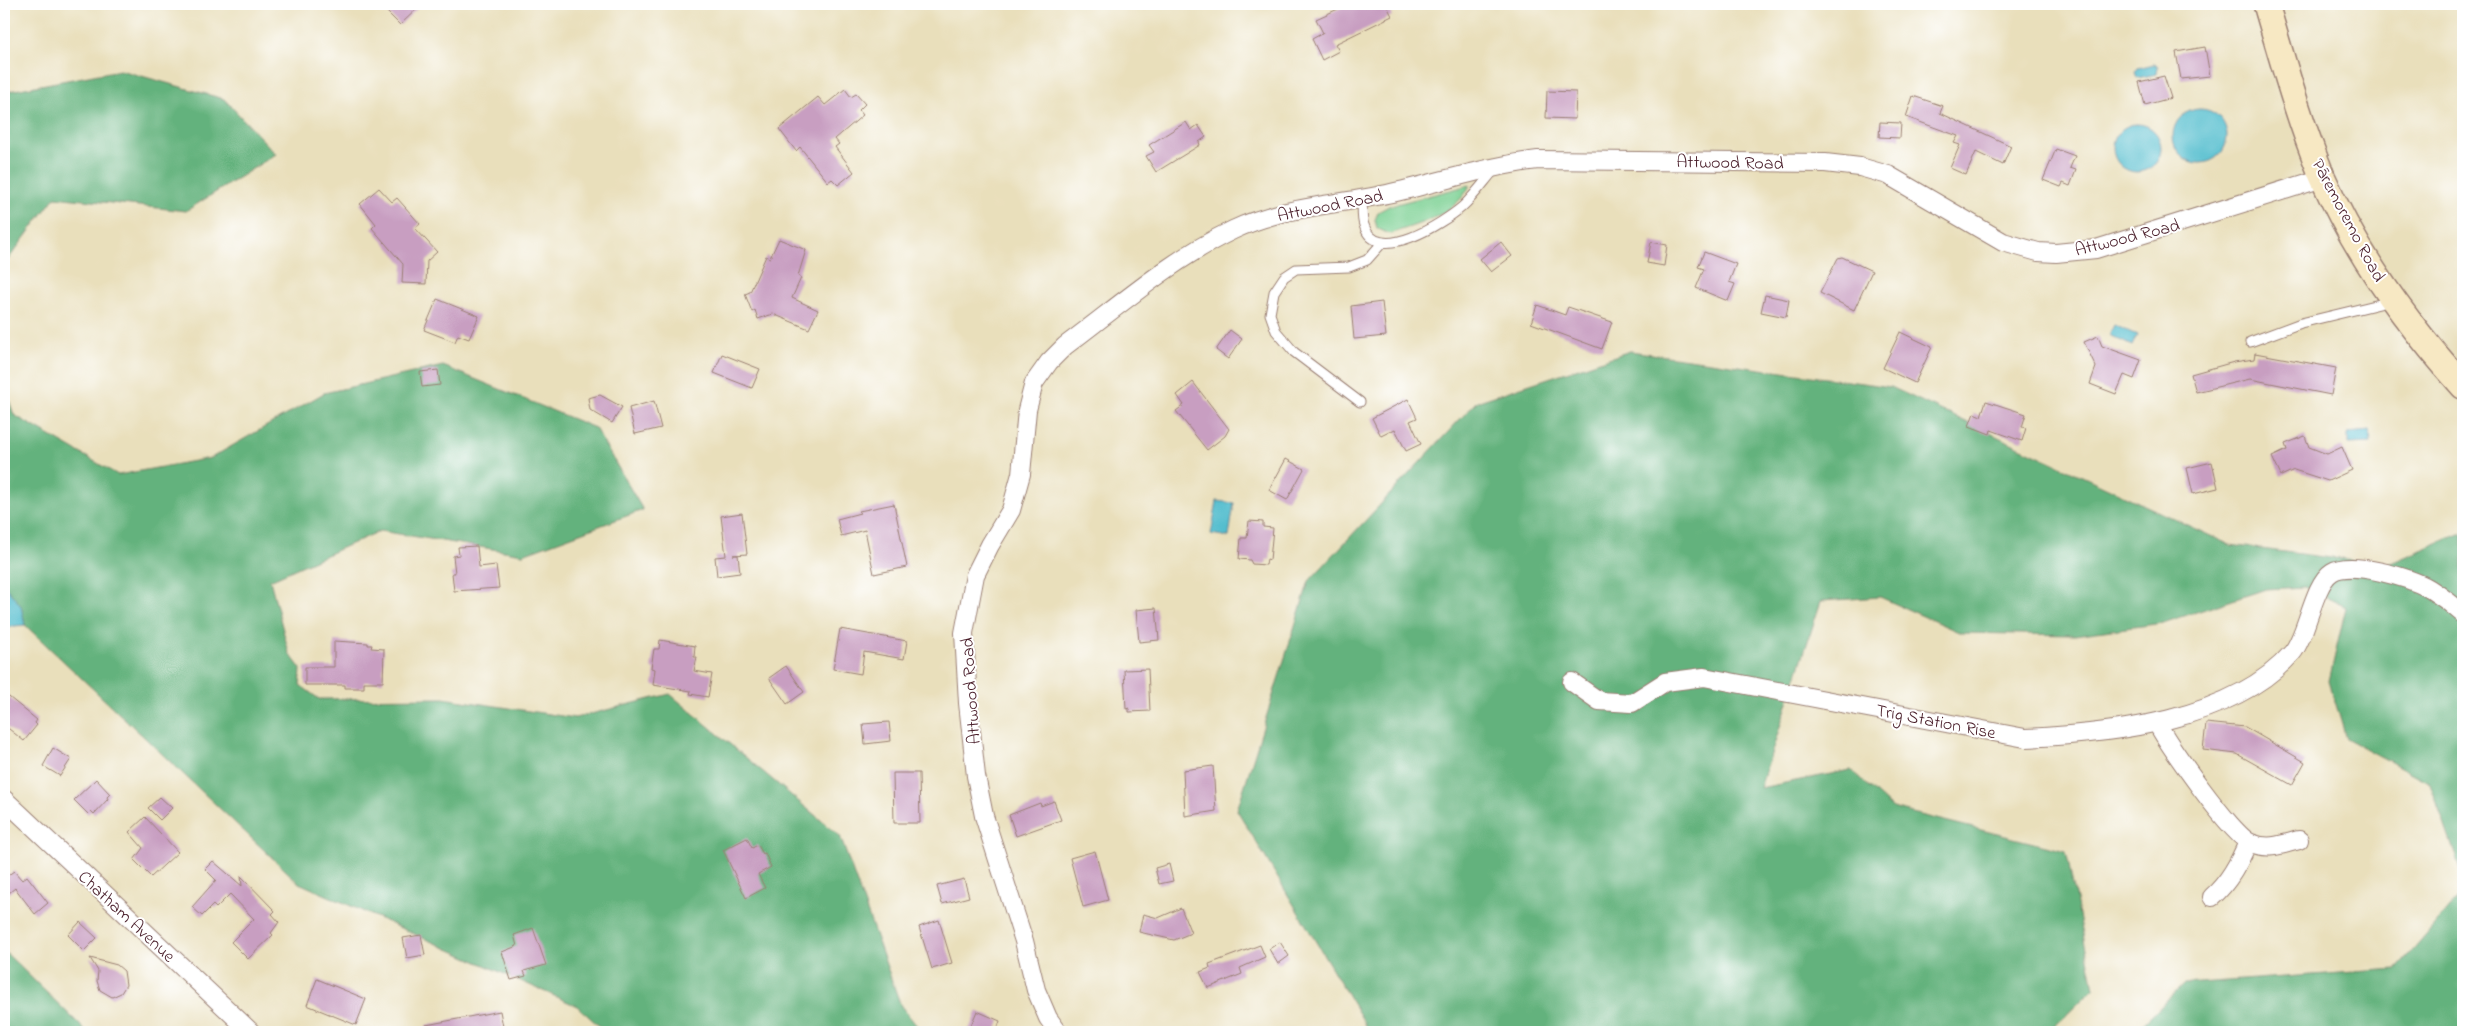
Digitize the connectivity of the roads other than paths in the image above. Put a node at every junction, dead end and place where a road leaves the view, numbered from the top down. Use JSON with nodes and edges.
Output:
{"nodes":[{"id":1,"x":2266,"y":4,"type":"edge"},
{"id":2,"x":1496,"y":167,"type":"junction"},
{"id":3,"x":2323,"y":178,"type":"junction"},
{"id":4,"x":1362,"y":199,"type":"junction"},
{"id":5,"x":1382,"y":242,"type":"junction"},
{"id":6,"x":2393,"y":300,"type":"junction"},
{"id":7,"x":2250,"y":342,"type":"dead end"},
{"id":8,"x":2463,"y":386,"type":"edge"},
{"id":9,"x":1360,"y":402,"type":"dead end"},
{"id":10,"x":2463,"y":614,"type":"edge"},
{"id":11,"x":1572,"y":682,"type":"dead end"},
{"id":12,"x":2157,"y":723,"type":"junction"},
{"id":13,"x":4,"y":799,"type":"edge"},
{"id":14,"x":2298,"y":840,"type":"dead end"},
{"id":15,"x":2248,"y":842,"type":"junction"},
{"id":16,"x":2212,"y":897,"type":"dead end"},
{"id":17,"x":251,"y":1032,"type":"edge"},
{"id":18,"x":1058,"y":1032,"type":"edge"}],
"edges":[{"from":1,"to":3,"type":"street","name":"Pāremoremo Road"},
{"from":2,"to":3,"type":"street","name":"Attwood Road"},
{"from":2,"to":4,"type":"street","name":"Attwood Road"},
{"from":2,"to":5,"type":"lane"},
{"from":3,"to":6,"type":"street","name":"Pāremoremo Road"},
{"from":4,"to":5,"type":"lane"},
{"from":4,"to":18,"type":"street","name":"Attwood Road"},
{"from":5,"to":9,"type":"lane"},
{"from":6,"to":7,"type":"lane"},
{"from":6,"to":8,"type":"street","name":"Pāremoremo Road"},
{"from":10,"to":12,"type":"street","name":"Trig Station Rise"},
{"from":11,"to":12,"type":"street","name":"Trig Station Rise"},
{"from":12,"to":15,"type":"street"},
{"from":13,"to":17,"type":"street","name":"Chatham Avenue"},
{"from":14,"to":15,"type":"street"},
{"from":15,"to":16,"type":"street"}]}
